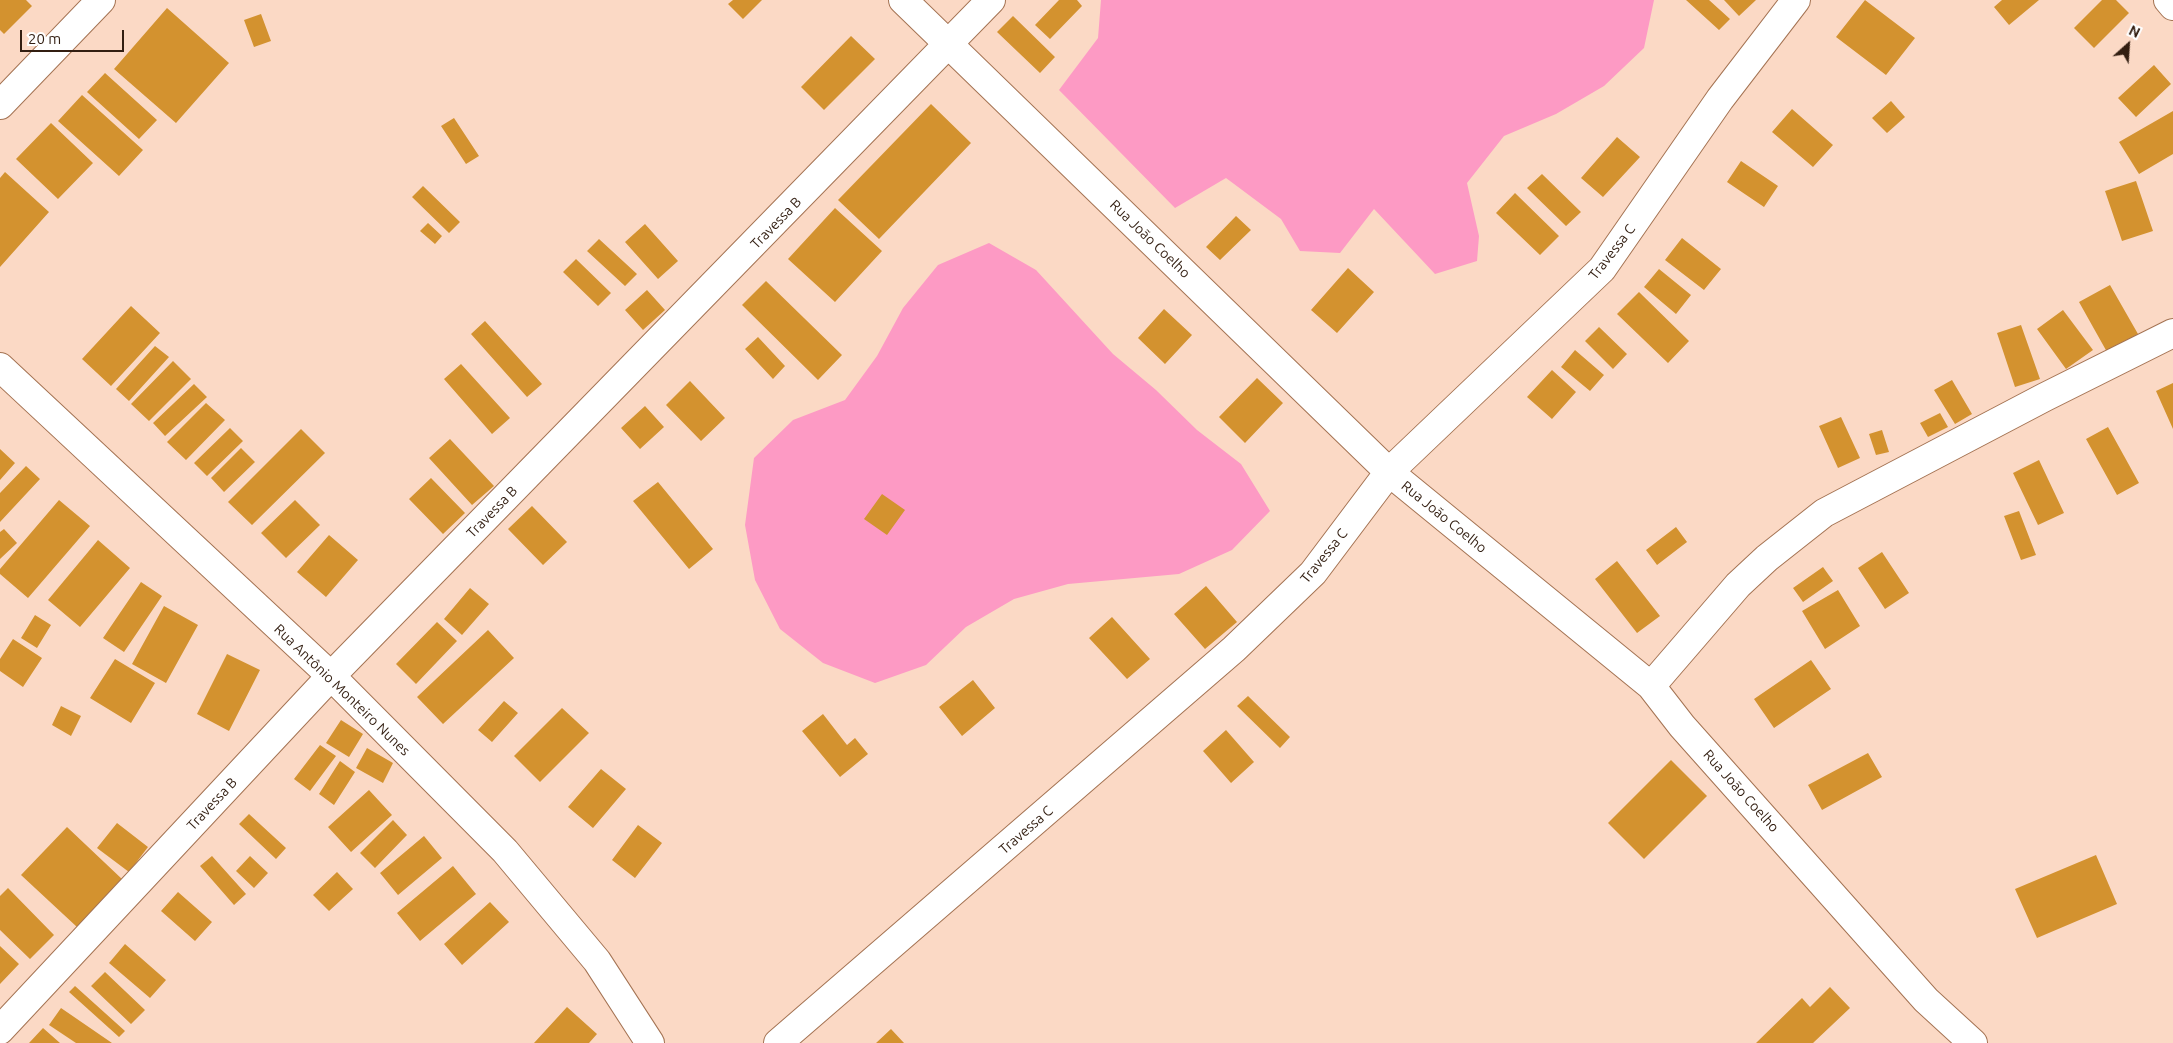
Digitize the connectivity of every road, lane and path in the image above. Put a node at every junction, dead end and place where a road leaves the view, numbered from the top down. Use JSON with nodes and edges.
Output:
{"nodes":[{"id":1,"x":101,"y":0,"type":"edge"},
{"id":2,"x":903,"y":0,"type":"edge"},
{"id":3,"x":991,"y":0,"type":"edge"},
{"id":4,"x":1796,"y":0,"type":"edge"},
{"id":5,"x":2168,"y":0,"type":"edge"},
{"id":6,"x":2173,"y":6,"type":"edge"},
{"id":7,"x":950,"y":44,"type":"junction"},
{"id":8,"x":0,"y":105,"type":"edge"},
{"id":9,"x":2173,"y":333,"type":"edge"},
{"id":10,"x":0,"y":367,"type":"edge"},
{"id":11,"x":1389,"y":472,"type":"junction"},
{"id":12,"x":331,"y":676,"type":"junction"},
{"id":13,"x":1651,"y":686,"type":"junction"},
{"id":14,"x":0,"y":1030,"type":"edge"},
{"id":15,"x":650,"y":1043,"type":"edge"},
{"id":16,"x":778,"y":1043,"type":"edge"},
{"id":17,"x":1973,"y":1043,"type":"edge"}],
"edges":[{"from":1,"to":8,"type":"street"},
{"from":2,"to":7,"type":"street","name":"Rua João Coelho"},
{"from":3,"to":7,"type":"street","name":"Travessa B"},
{"from":4,"to":11,"type":"street","name":"Travessa C"},
{"from":5,"to":6,"type":"street"},
{"from":7,"to":11,"type":"street","name":"Rua João Coelho"},
{"from":7,"to":12,"type":"street","name":"Travessa B"},
{"from":9,"to":13,"type":"street"},
{"from":10,"to":12,"type":"street","name":"Rua Antônio Monteiro Nunes"},
{"from":11,"to":13,"type":"street","name":"Rua João Coelho"},
{"from":11,"to":16,"type":"street","name":"Travessa C"},
{"from":12,"to":14,"type":"street","name":"Travessa B"},
{"from":12,"to":15,"type":"street","name":"Rua Antônio Monteiro Nunes"},
{"from":13,"to":17,"type":"street","name":"Rua João Coelho"}]}
